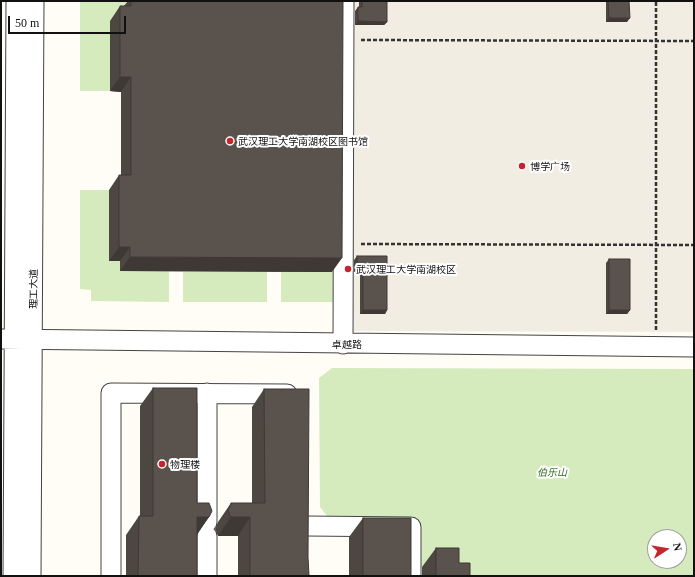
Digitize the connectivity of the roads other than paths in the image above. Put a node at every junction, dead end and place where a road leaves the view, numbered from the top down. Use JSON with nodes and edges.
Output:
{"nodes":[{"id":1,"x":16,"y":1,"type":"edge"},
{"id":2,"x":34,"y":1,"type":"edge"},
{"id":3,"x":344,"y":1,"type":"edge"},
{"id":4,"x":16,"y":339,"type":"edge"},
{"id":5,"x":343,"y":344,"type":"junction"},
{"id":6,"x":694,"y":347,"type":"edge"},
{"id":7,"x":207,"y":394,"type":"junction"},
{"id":8,"x":307,"y":394,"type":"edge"},
{"id":9,"x":306,"y":526,"type":"edge"},
{"id":10,"x":13,"y":576,"type":"edge"},
{"id":11,"x":31,"y":576,"type":"edge"},
{"id":12,"x":111,"y":576,"type":"edge"},
{"id":13,"x":207,"y":576,"type":"edge"},
{"id":14,"x":411,"y":576,"type":"edge"}],
"edges":[{"from":1,"to":4,"type":"street","name":"理工大道"},
{"from":2,"to":4,"type":"street","name":"理工大道"},
{"from":3,"to":5,"type":"street"},
{"from":4,"to":5,"type":"street","name":"卓越路"},
{"from":4,"to":10,"type":"street","name":"理工大道"},
{"from":4,"to":11,"type":"street","name":"理工大道"},
{"from":5,"to":6,"type":"street","name":"卓越路"},
{"from":7,"to":8,"type":"street"},
{"from":7,"to":12,"type":"street"},
{"from":7,"to":13,"type":"street"},
{"from":9,"to":14,"type":"street"}]}
